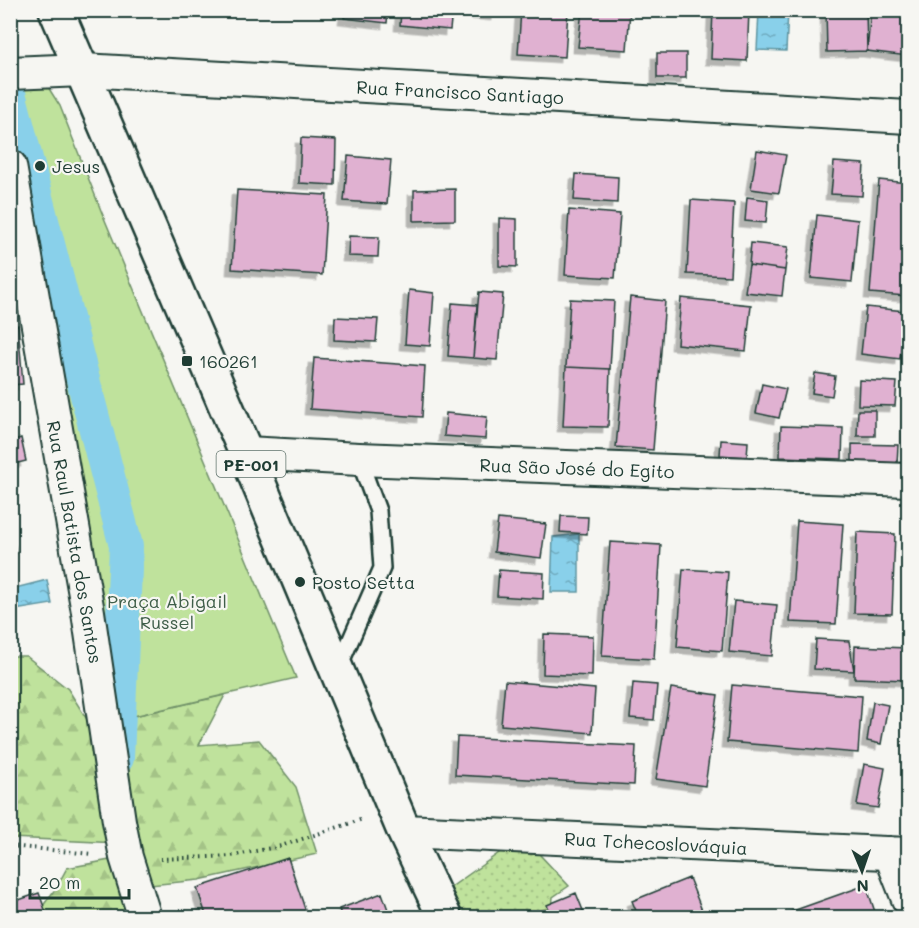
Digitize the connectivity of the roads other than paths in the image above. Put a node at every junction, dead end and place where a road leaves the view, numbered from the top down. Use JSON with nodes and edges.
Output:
{"nodes":[{"id":1,"x":56,"y":10,"type":"edge"},
{"id":2,"x":83,"y":70,"type":"junction"},
{"id":3,"x":10,"y":73,"type":"edge"},
{"id":4,"x":909,"y":117,"type":"edge"},
{"id":5,"x":10,"y":166,"type":"edge"},
{"id":6,"x":246,"y":453,"type":"junction"},
{"id":7,"x":359,"y":459,"type":"junction"},
{"id":8,"x":909,"y":480,"type":"edge"},
{"id":9,"x":338,"y":671,"type":"junction"},
{"id":10,"x":399,"y":820,"type":"junction"},
{"id":11,"x":899,"y":854,"type":"edge"},
{"id":12,"x":909,"y":899,"type":"edge"},
{"id":13,"x":145,"y":918,"type":"edge"},
{"id":14,"x":445,"y":918,"type":"edge"}],
"edges":[{"from":1,"to":2,"type":"main road","number":"PE-001"},
{"from":2,"to":3,"type":"street","name":"Rua Francisco Santiago"},
{"from":2,"to":4,"type":"street","name":"Rua Francisco Santiago"},
{"from":2,"to":6,"type":"main road","number":"PE-001"},
{"from":5,"to":13,"type":"street","name":"Rua Raul Batista dos Santos"},
{"from":6,"to":7,"type":"street","name":"Rua São José do Egito"},
{"from":6,"to":9,"type":"main road","number":"PE-001"},
{"from":7,"to":8,"type":"street","name":"Rua São José do Egito"},
{"from":7,"to":9,"type":"lane"},
{"from":9,"to":10,"type":"main road","number":"PE-001"},
{"from":10,"to":11,"type":"street","name":"Rua Tchecoslováquia"},
{"from":10,"to":14,"type":"main road","number":"PE-001"},
{"from":11,"to":12,"type":"street"}]}
